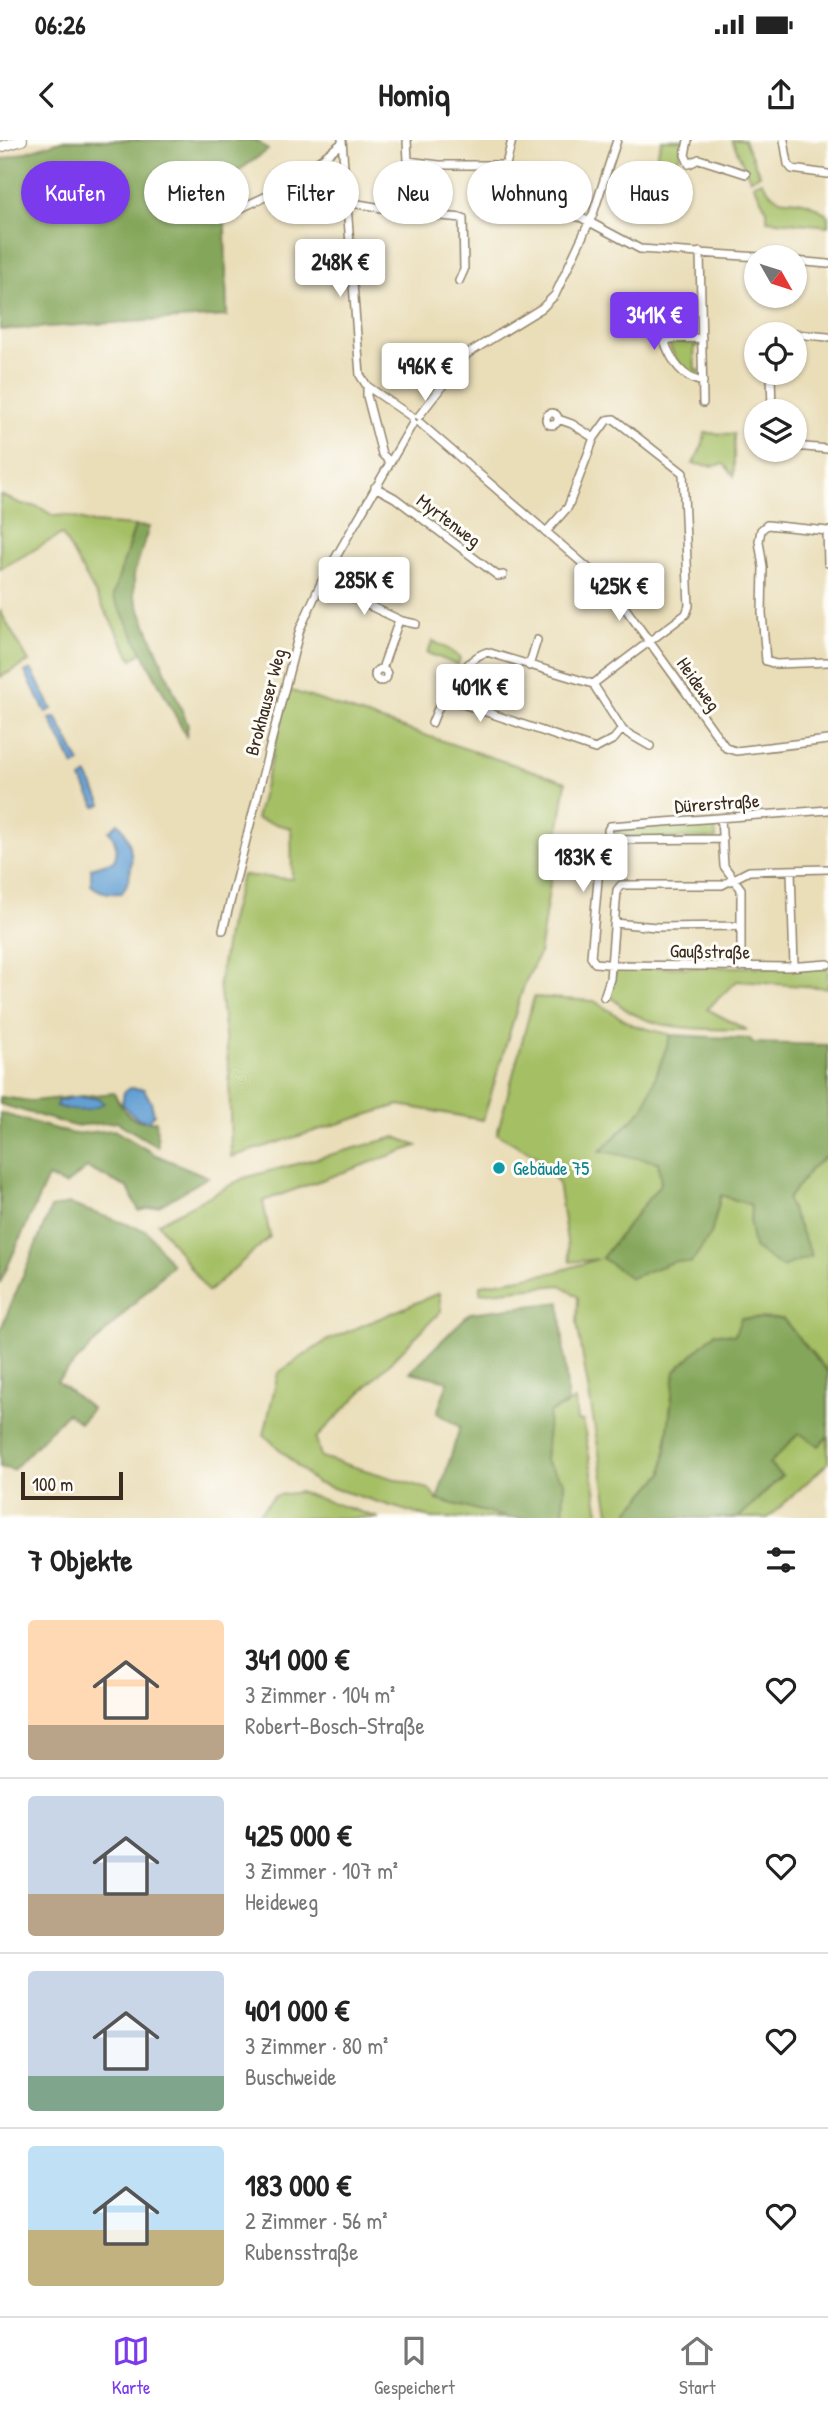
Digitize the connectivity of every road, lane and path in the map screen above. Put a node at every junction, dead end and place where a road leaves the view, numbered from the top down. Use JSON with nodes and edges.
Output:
{"nodes":[{"id":1,"x":22,"y":140,"type":"edge"},
{"id":2,"x":407,"y":140,"type":"edge"},
{"id":3,"x":512,"y":140,"type":"edge"},
{"id":4,"x":617,"y":140,"type":"edge"},
{"id":5,"x":688,"y":140,"type":"edge"},
{"id":6,"x":783,"y":140,"type":"edge"},
{"id":7,"x":341,"y":141,"type":"edge"},
{"id":8,"x":0,"y":147,"type":"edge"},
{"id":9,"x":343,"y":161,"type":"edge"},
{"id":10,"x":746,"y":174,"type":"dead end"},
{"id":11,"x":828,"y":174,"type":"edge"},
{"id":12,"x":249,"y":204,"type":"edge"},
{"id":13,"x":359,"y":204,"type":"edge"},
{"id":14,"x":592,"y":214,"type":"edge"},
{"id":15,"x":592,"y":221,"type":"edge"},
{"id":16,"x":348,"y":224,"type":"edge"},
{"id":17,"x":588,"y":224,"type":"edge"},
{"id":18,"x":700,"y":252,"type":"junction"},
{"id":19,"x":744,"y":256,"type":"edge"},
{"id":20,"x":807,"y":262,"type":"edge"},
{"id":21,"x":828,"y":264,"type":"edge"},
{"id":22,"x":459,"y":281,"type":"dead end"},
{"id":23,"x":807,"y":335,"type":"edge"},
{"id":24,"x":828,"y":337,"type":"edge"},
{"id":25,"x":702,"y":338,"type":"junction"},
{"id":26,"x":703,"y":382,"type":"junction"},
{"id":27,"x":367,"y":386,"type":"junction"},
{"id":28,"x":703,"y":403,"type":"dead end"},
{"id":29,"x":558,"y":419,"type":"dead end"},
{"id":30,"x":416,"y":420,"type":"junction"},
{"id":31,"x":594,"y":438,"type":"junction"},
{"id":32,"x":807,"y":447,"type":"edge"},
{"id":33,"x":828,"y":449,"type":"edge"},
{"id":34,"x":389,"y":461,"type":"junction"},
{"id":35,"x":376,"y":487,"type":"junction"},
{"id":36,"x":828,"y":531,"type":"edge"},
{"id":37,"x":546,"y":532,"type":"junction"},
{"id":38,"x":828,"y":563,"type":"edge"},
{"id":39,"x":503,"y":575,"type":"dead end"},
{"id":40,"x":321,"y":583,"type":"junction"},
{"id":41,"x":399,"y":620,"type":"junction"},
{"id":42,"x":415,"y":624,"type":"dead end"},
{"id":43,"x":537,"y":640,"type":"dead end"},
{"id":44,"x":650,"y":642,"type":"junction"},
{"id":45,"x":828,"y":662,"type":"edge"},
{"id":46,"x":529,"y":666,"type":"junction"},
{"id":47,"x":382,"y":669,"type":"dead end"},
{"id":48,"x":595,"y":683,"type":"junction"},
{"id":49,"x":445,"y":698,"type":"junction"},
{"id":50,"x":432,"y":723,"type":"dead end"},
{"id":51,"x":622,"y":730,"type":"junction"},
{"id":52,"x":828,"y":740,"type":"edge"},
{"id":53,"x":650,"y":746,"type":"dead end"},
{"id":54,"x":828,"y":810,"type":"edge"},
{"id":55,"x":721,"y":818,"type":"junction"},
{"id":56,"x":723,"y":839,"type":"junction"},
{"id":57,"x":609,"y":840,"type":"junction"},
{"id":58,"x":828,"y":869,"type":"edge"},
{"id":59,"x":791,"y":871,"type":"junction"},
{"id":60,"x":734,"y":878,"type":"junction"},
{"id":61,"x":615,"y":923,"type":"junction"},
{"id":62,"x":741,"y":926,"type":"junction"},
{"id":63,"x":223,"y":929,"type":"dead end"},
{"id":64,"x":828,"y":964,"type":"edge"},
{"id":65,"x":611,"y":965,"type":"junction"},
{"id":66,"x":741,"y":967,"type":"junction"},
{"id":67,"x":794,"y":967,"type":"junction"},
{"id":68,"x":604,"y":997,"type":"dead end"}],
"edges":[{"from":1,"to":8,"type":"street"},
{"from":2,"to":3,"type":"street"},
{"from":4,"to":14,"type":"street","name":"Brokhauser Weg"},
{"from":5,"to":10,"type":"street"},
{"from":6,"to":11,"type":"street"},
{"from":7,"to":9,"type":"street"},
{"from":7,"to":12,"type":"street"},
{"from":13,"to":22,"type":"street"},
{"from":15,"to":18,"type":"street"},
{"from":16,"to":27,"type":"street"},
{"from":17,"to":30,"type":"street","name":"Brokhauser Weg"},
{"from":18,"to":19,"type":"street"},
{"from":18,"to":25,"type":"street"},
{"from":20,"to":21,"type":"street"},
{"from":23,"to":24,"type":"street"},
{"from":25,"to":26,"type":"street"},
{"from":25,"to":26,"type":"street"},
{"from":26,"to":28,"type":"street"},
{"from":27,"to":30,"type":"street","name":"Heideweg"},
{"from":27,"to":34,"type":"street"},
{"from":29,"to":31,"type":"street"},
{"from":30,"to":34,"type":"street","name":"Brokhauser Weg"},
{"from":30,"to":37,"type":"street","name":"Heideweg"},
{"from":31,"to":37,"type":"street"},
{"from":31,"to":44,"type":"street"},
{"from":32,"to":33,"type":"street"},
{"from":34,"to":35,"type":"street","name":"Brokhauser Weg"},
{"from":35,"to":39,"type":"street","name":"Myrtenweg"},
{"from":35,"to":40,"type":"street","name":"Brokhauser Weg"},
{"from":36,"to":38,"type":"street"},
{"from":36,"to":45,"type":"street"},
{"from":37,"to":44,"type":"street","name":"Heideweg"},
{"from":40,"to":41,"type":"street"},
{"from":40,"to":63,"type":"street","name":"Brokhauser Weg"},
{"from":41,"to":42,"type":"street"},
{"from":41,"to":47,"type":"street"},
{"from":43,"to":46,"type":"street"},
{"from":44,"to":48,"type":"street"},
{"from":44,"to":52,"type":"street","name":"Heideweg"},
{"from":46,"to":48,"type":"street"},
{"from":46,"to":49,"type":"street"},
{"from":48,"to":51,"type":"street"},
{"from":49,"to":50,"type":"street"},
{"from":49,"to":51,"type":"street"},
{"from":51,"to":53,"type":"street"},
{"from":54,"to":55,"type":"street","name":"Dürerstraße"},
{"from":55,"to":56,"type":"street"},
{"from":55,"to":57,"type":"street","name":"Dürerstraße"},
{"from":56,"to":57,"type":"street"},
{"from":56,"to":60,"type":"street"},
{"from":57,"to":65,"type":"street","name":"Gaußstraße"},
{"from":58,"to":59,"type":"street"},
{"from":59,"to":60,"type":"street"},
{"from":59,"to":67,"type":"street"},
{"from":60,"to":61,"type":"street"},
{"from":60,"to":62,"type":"street"},
{"from":61,"to":62,"type":"street"},
{"from":61,"to":65,"type":"street"},
{"from":62,"to":66,"type":"street"},
{"from":64,"to":67,"type":"street","name":"Gaußstraße"},
{"from":65,"to":66,"type":"street","name":"Gaußstraße"},
{"from":65,"to":68,"type":"street"},
{"from":66,"to":67,"type":"street","name":"Gaußstraße"}]}
